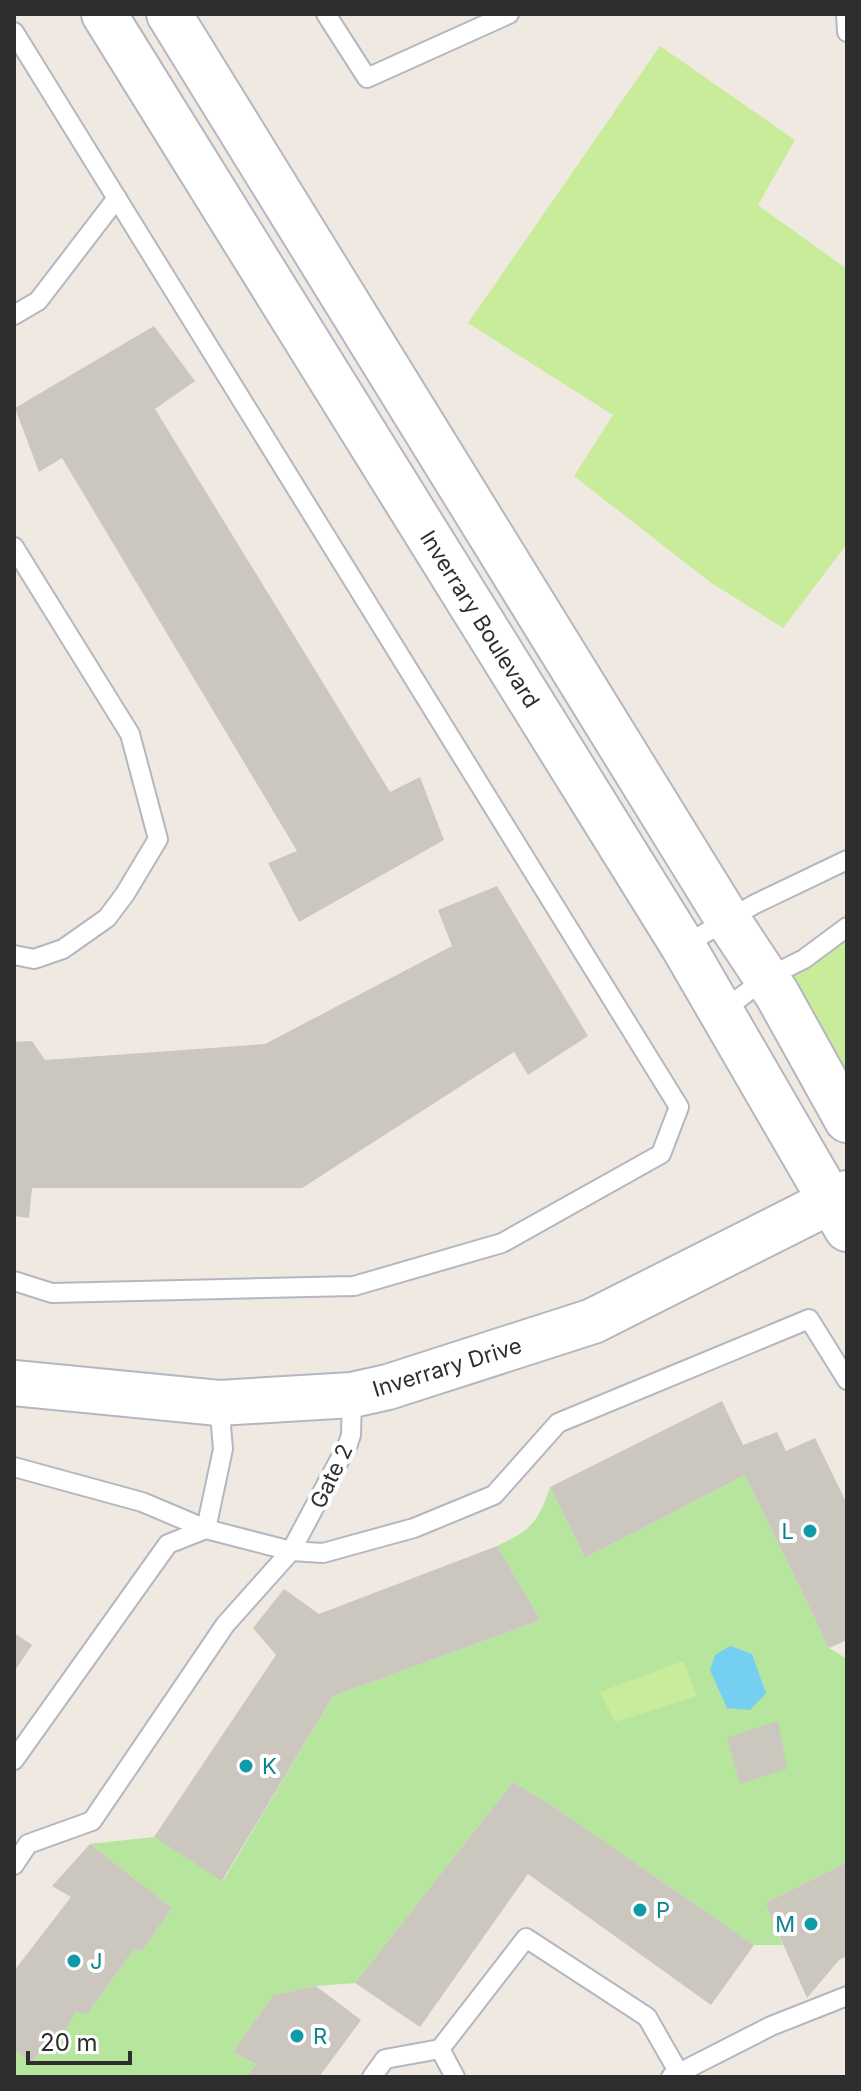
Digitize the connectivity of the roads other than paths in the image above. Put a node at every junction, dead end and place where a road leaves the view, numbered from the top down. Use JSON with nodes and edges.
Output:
{"nodes":[{"id":1,"x":104,"y":14,"type":"edge"},
{"id":2,"x":169,"y":14,"type":"edge"},
{"id":3,"x":326,"y":14,"type":"edge"},
{"id":4,"x":509,"y":14,"type":"edge"},
{"id":5,"x":846,"y":14,"type":"edge"},
{"id":6,"x":14,"y":32,"type":"edge"},
{"id":7,"x":847,"y":32,"type":"edge"},
{"id":8,"x":117,"y":198,"type":"junction"},
{"id":9,"x":14,"y":315,"type":"edge"},
{"id":10,"x":14,"y":547,"type":"edge"},
{"id":11,"x":847,"y":860,"type":"edge"},
{"id":12,"x":728,"y":920,"type":"junction"},
{"id":13,"x":847,"y":927,"type":"edge"},
{"id":14,"x":683,"y":946,"type":"junction"},
{"id":15,"x":14,"y":955,"type":"edge"},
{"id":16,"x":766,"y":978,"type":"junction"},
{"id":17,"x":721,"y":1012,"type":"junction"},
{"id":18,"x":847,"y":1120,"type":"edge"},
{"id":19,"x":842,"y":1208,"type":"edge"},
{"id":20,"x":14,"y":1281,"type":"edge"},
{"id":21,"x":847,"y":1380,"type":"edge"},
{"id":22,"x":14,"y":1383,"type":"edge"},
{"id":23,"x":352,"y":1395,"type":"junction"},
{"id":24,"x":219,"y":1403,"type":"junction"},
{"id":25,"x":14,"y":1467,"type":"edge"},
{"id":26,"x":206,"y":1529,"type":"junction"},
{"id":27,"x":291,"y":1551,"type":"junction"},
{"id":28,"x":14,"y":1760,"type":"edge"},
{"id":29,"x":14,"y":1865,"type":"edge"},
{"id":30,"x":847,"y":1996,"type":"edge"},
{"id":31,"x":440,"y":2049,"type":"junction"},
{"id":32,"x":675,"y":2075,"type":"edge"},
{"id":33,"x":372,"y":2077,"type":"edge"},
{"id":34,"x":455,"y":2077,"type":"edge"}],
"edges":[{"from":1,"to":14,"type":"street","name":"Inverrary Boulevard"},
{"from":2,"to":12,"type":"street"},
{"from":3,"to":4,"type":"lane"},
{"from":5,"to":7,"type":"lane"},
{"from":6,"to":8,"type":"lane"},
{"from":8,"to":9,"type":"lane"},
{"from":8,"to":20,"type":"lane"},
{"from":10,"to":15,"type":"lane"},
{"from":11,"to":12,"type":"lane"},
{"from":12,"to":14,"type":"lane"},
{"from":12,"to":16,"type":"street"},
{"from":13,"to":16,"type":"lane"},
{"from":14,"to":17,"type":"street","name":"Inverrary Boulevard"},
{"from":16,"to":17,"type":"lane"},
{"from":16,"to":18,"type":"street"},
{"from":17,"to":19,"type":"street","name":"Inverrary Boulevard"},
{"from":19,"to":23,"type":"street","name":"Inverrary Drive"},
{"from":21,"to":27,"type":"lane"},
{"from":22,"to":24,"type":"street","name":"Inverrary Drive"},
{"from":23,"to":24,"type":"street","name":"Inverrary Drive"},
{"from":23,"to":27,"type":"lane","name":"Gate 2"},
{"from":24,"to":26,"type":"lane"},
{"from":25,"to":26,"type":"lane"},
{"from":26,"to":27,"type":"lane"},
{"from":26,"to":28,"type":"lane"},
{"from":27,"to":29,"type":"lane","name":"Gate 2"},
{"from":30,"to":32,"type":"lane"},
{"from":31,"to":32,"type":"lane"},
{"from":31,"to":33,"type":"lane"},
{"from":31,"to":34,"type":"lane"}]}
